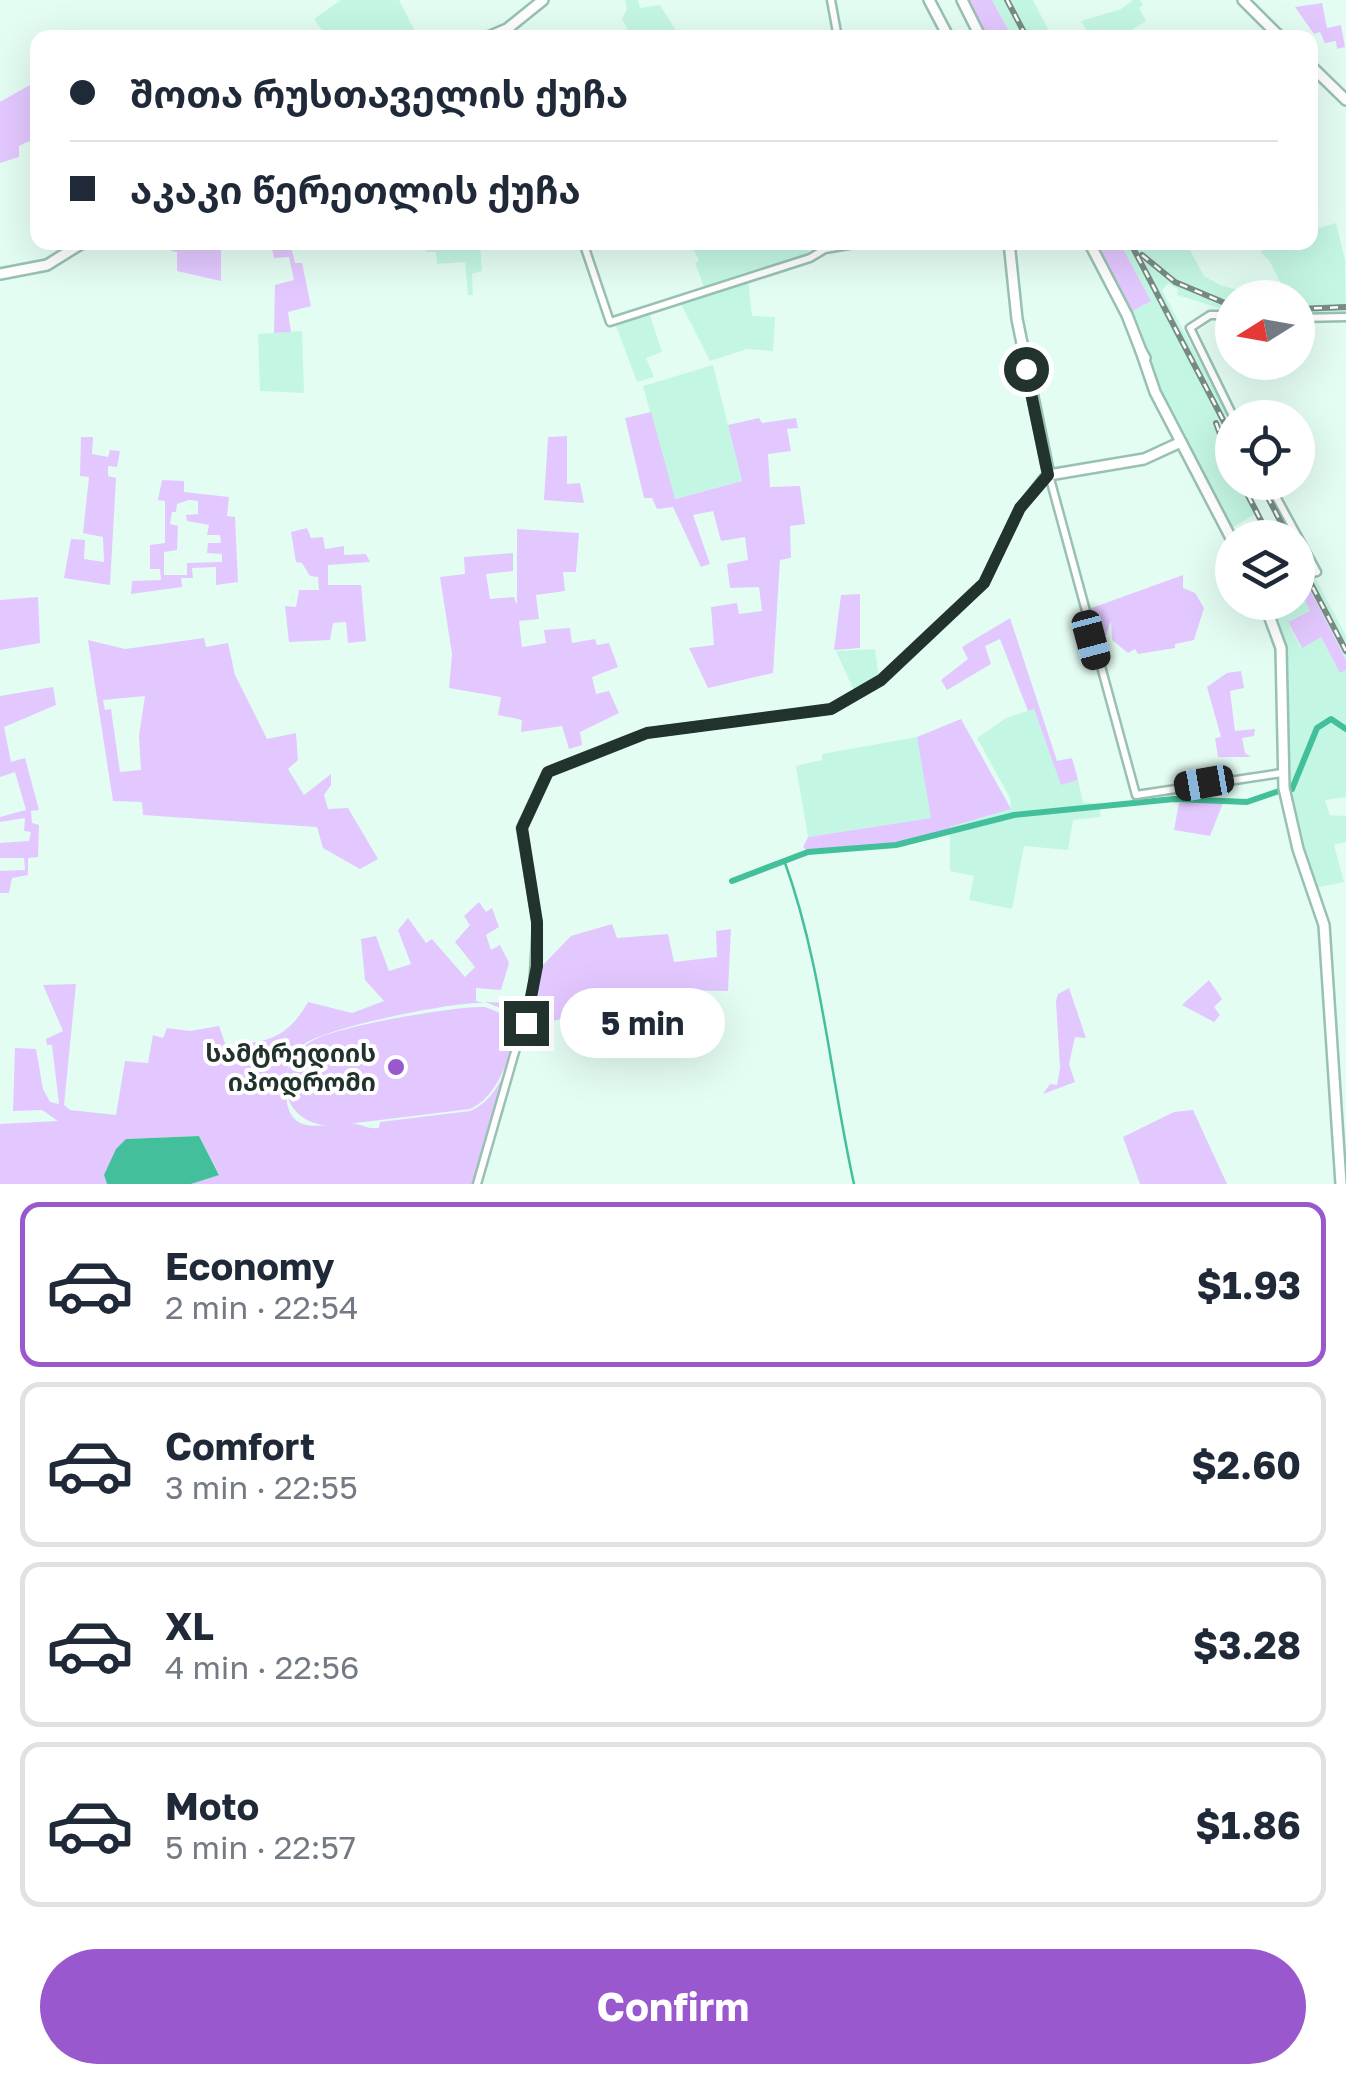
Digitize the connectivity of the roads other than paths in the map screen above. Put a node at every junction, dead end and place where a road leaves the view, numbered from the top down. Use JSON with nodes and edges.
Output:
{"nodes":[{"id":1,"x":543,"y":0,"type":"edge"},
{"id":2,"x":831,"y":0,"type":"edge"},
{"id":3,"x":929,"y":0,"type":"edge"},
{"id":4,"x":962,"y":0,"type":"edge"},
{"id":5,"x":1242,"y":0,"type":"edge"},
{"id":6,"x":513,"y":30,"type":"edge"},
{"id":7,"x":837,"y":30,"type":"edge"},
{"id":8,"x":945,"y":30,"type":"edge"},
{"id":9,"x":977,"y":30,"type":"edge"},
{"id":10,"x":1273,"y":30,"type":"edge"},
{"id":11,"x":1318,"y":73,"type":"edge"},
{"id":12,"x":1346,"y":100,"type":"edge"},
{"id":13,"x":71,"y":250,"type":"edge"},
{"id":14,"x":584,"y":250,"type":"edge"},
{"id":15,"x":824,"y":250,"type":"edge"},
{"id":16,"x":1010,"y":250,"type":"edge"},
{"id":17,"x":1093,"y":250,"type":"edge"},
{"id":18,"x":0,"y":274,"type":"edge"},
{"id":19,"x":1215,"y":315,"type":"edge"},
{"id":20,"x":1346,"y":316,"type":"edge"},
{"id":21,"x":1315,"y":317,"type":"edge"},
{"id":22,"x":1215,"y":379,"type":"edge"},
{"id":23,"x":1181,"y":442,"type":"junction"},
{"id":24,"x":1048,"y":475,"type":"junction"},
{"id":25,"x":1222,"y":520,"type":"edge"},
{"id":26,"x":1270,"y":620,"type":"edge"},
{"id":27,"x":1282,"y":773,"type":"junction"},
{"id":28,"x":477,"y":1184,"type":"edge"},
{"id":29,"x":1341,"y":1184,"type":"edge"}],
"edges":[{"from":1,"to":6,"type":"main road"},
{"from":2,"to":7,"type":"street"},
{"from":3,"to":8,"type":"main road"},
{"from":4,"to":9,"type":"main road"},
{"from":5,"to":10,"type":"main road"},
{"from":11,"to":12,"type":"main road"},
{"from":13,"to":18,"type":"main road"},
{"from":14,"to":15,"type":"street"},
{"from":16,"to":24,"type":"main road"},
{"from":17,"to":23,"type":"main road"},
{"from":19,"to":22,"type":"street"},
{"from":20,"to":21,"type":"street"},
{"from":23,"to":24,"type":"main road"},
{"from":23,"to":25,"type":"main road"},
{"from":24,"to":27,"type":"street"},
{"from":24,"to":28,"type":"street"},
{"from":26,"to":27,"type":"main road"},
{"from":27,"to":29,"type":"main road"}]}
